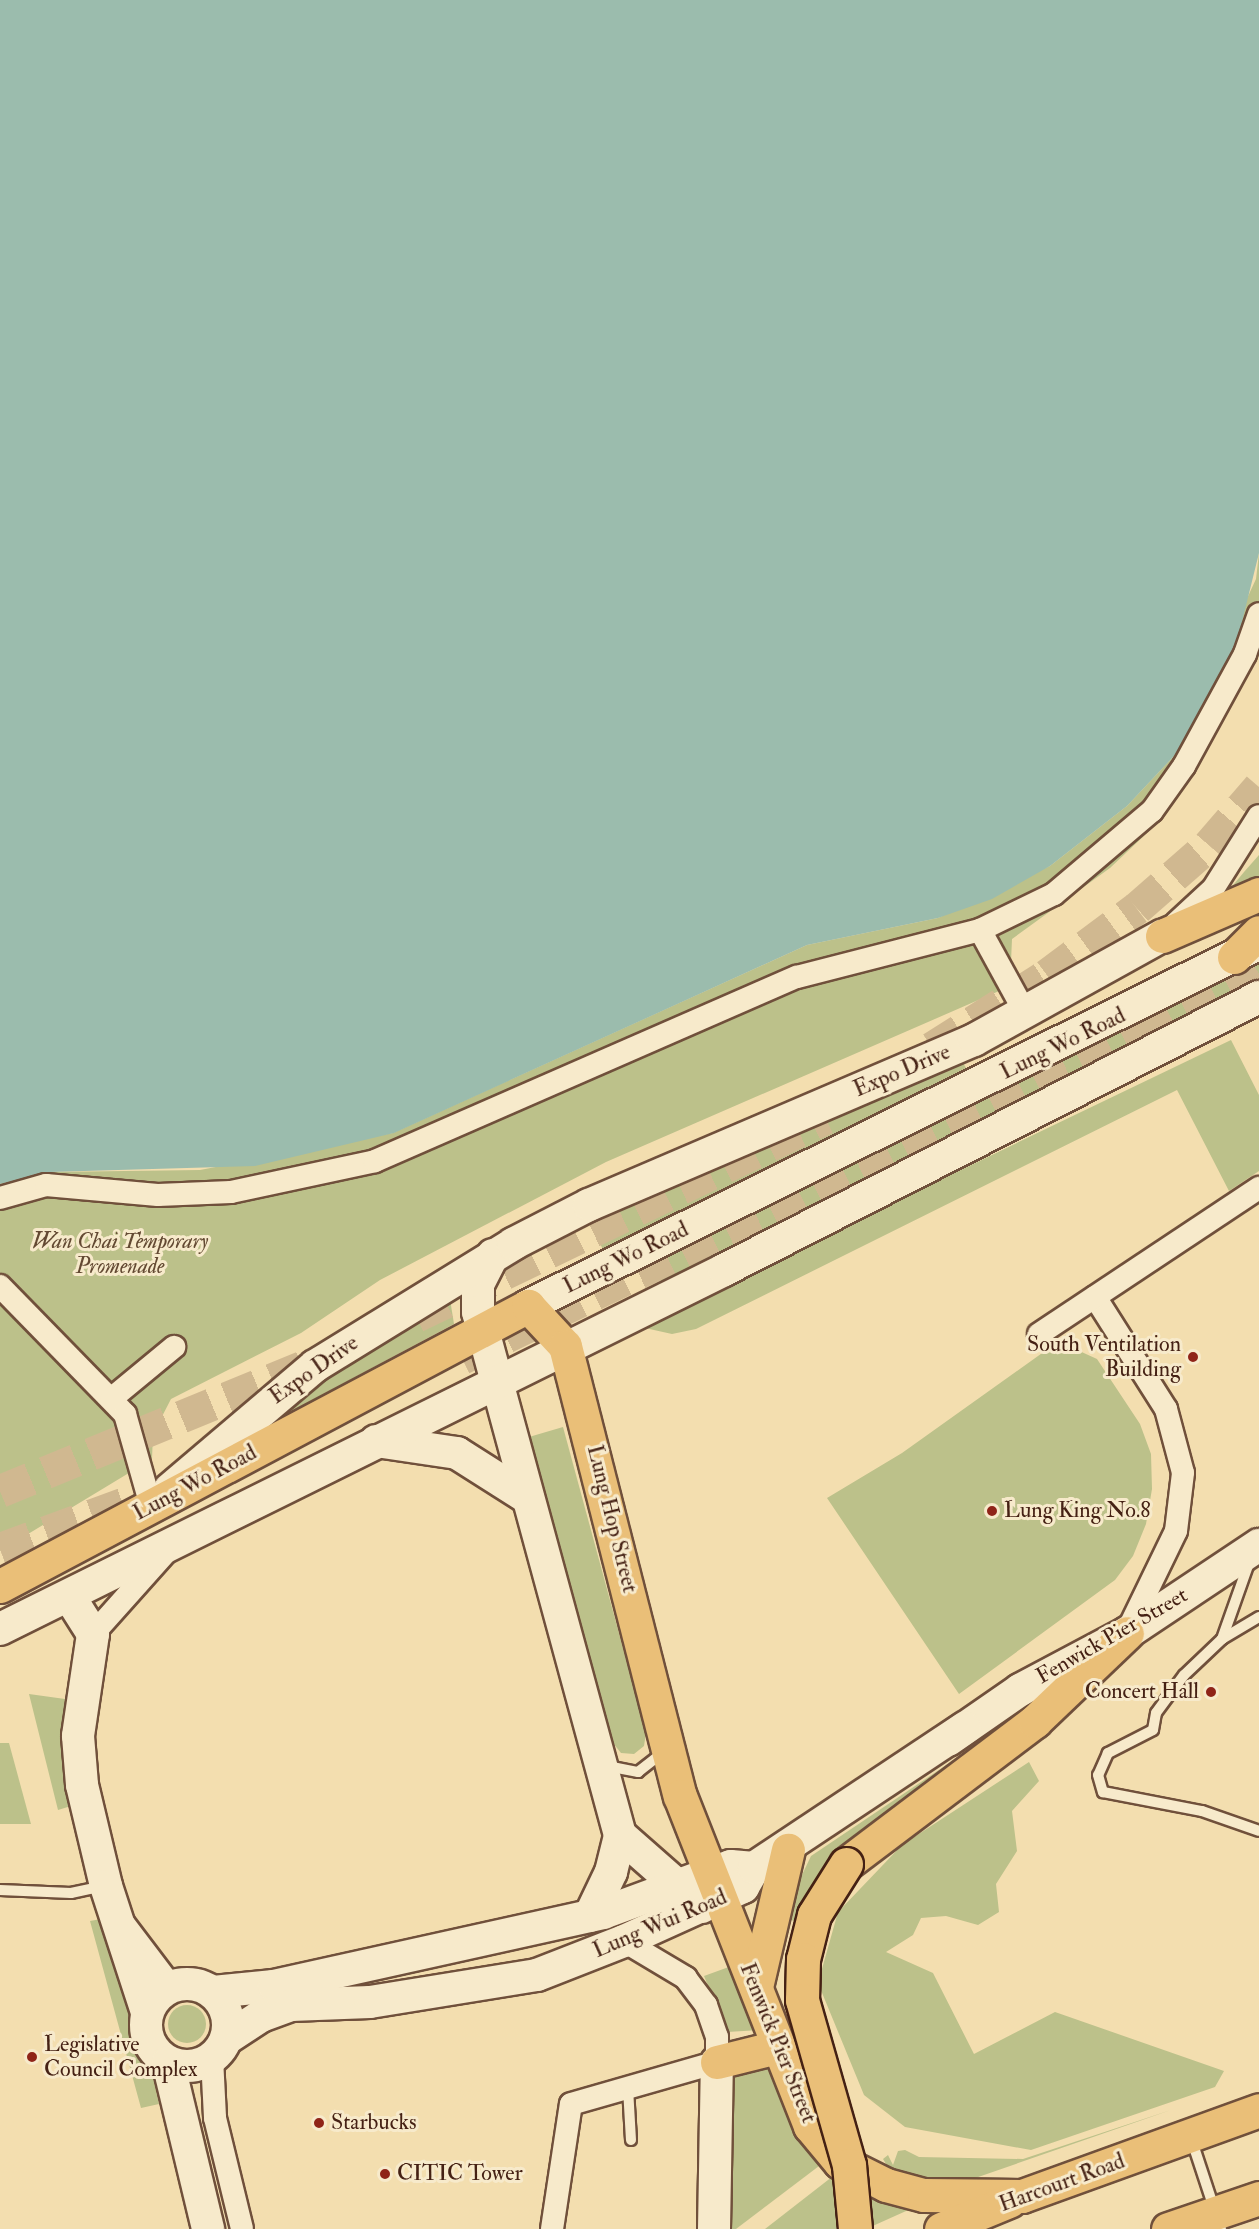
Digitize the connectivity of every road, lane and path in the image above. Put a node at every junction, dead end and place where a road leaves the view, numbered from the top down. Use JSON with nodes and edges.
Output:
{"nodes":[{"id":1,"x":1259,"y":614,"type":"edge"},
{"id":2,"x":1259,"y":816,"type":"edge"},
{"id":3,"x":1259,"y":894,"type":"edge"},
{"id":4,"x":980,"y":930,"type":"junction"},
{"id":5,"x":1259,"y":932,"type":"edge"},
{"id":6,"x":1162,"y":936,"type":"junction"},
{"id":7,"x":1246,"y":950,"type":"edge"},
{"id":8,"x":1259,"y":997,"type":"edge"},
{"id":9,"x":1026,"y":1014,"type":"junction"},
{"id":10,"x":1259,"y":1188,"type":"edge"},
{"id":11,"x":0,"y":1198,"type":"edge"},
{"id":12,"x":493,"y":1256,"type":"junction"},
{"id":13,"x":0,"y":1286,"type":"edge"},
{"id":14,"x":1095,"y":1297,"type":"junction"},
{"id":15,"x":528,"y":1306,"type":"junction"},
{"id":16,"x":484,"y":1330,"type":"junction"},
{"id":17,"x":1039,"y":1334,"type":"dead end"},
{"id":18,"x":565,"y":1346,"type":"junction"},
{"id":19,"x":174,"y":1347,"type":"dead end"},
{"id":20,"x":500,"y":1377,"type":"junction"},
{"id":21,"x":111,"y":1399,"type":"junction"},
{"id":22,"x":375,"y":1442,"type":"junction"},
{"id":23,"x":528,"y":1498,"type":"junction"},
{"id":24,"x":151,"y":1506,"type":"junction"},
{"id":25,"x":176,"y":1541,"type":"junction"},
{"id":26,"x":1258,"y":1545,"type":"edge"},
{"id":27,"x":0,"y":1586,"type":"edge"},
{"id":28,"x":69,"y":1596,"type":"junction"},
{"id":29,"x":1259,"y":1617,"type":"edge"},
{"id":30,"x":0,"y":1629,"type":"edge"},
{"id":31,"x":1127,"y":1633,"type":"junction"},
{"id":32,"x":93,"y":1634,"type":"junction"},
{"id":33,"x":1222,"y":1639,"type":"junction"},
{"id":34,"x":965,"y":1728,"type":"junction"},
{"id":35,"x":668,"y":1747,"type":"junction"},
{"id":36,"x":604,"y":1765,"type":"junction"},
{"id":37,"x":835,"y":1816,"type":"dead end"},
{"id":38,"x":1259,"y":1831,"type":"edge"},
{"id":39,"x":620,"y":1835,"type":"junction"},
{"id":40,"x":788,"y":1850,"type":"joint"},
{"id":41,"x":754,"y":1868,"type":"junction"},
{"id":42,"x":0,"y":1890,"type":"edge"},
{"id":43,"x":703,"y":1893,"type":"junction"},
{"id":44,"x":110,"y":1898,"type":"junction"},
{"id":45,"x":590,"y":1916,"type":"junction"},
{"id":46,"x":624,"y":1941,"type":"junction"},
{"id":47,"x":171,"y":1986,"type":"junction"},
{"id":48,"x":756,"y":1987,"type":"junction"},
{"id":49,"x":213,"y":1992,"type":"junction"},
{"id":50,"x":147,"y":2012,"type":"junction"},
{"id":51,"x":777,"y":2047,"type":"junction"},
{"id":52,"x":219,"y":2048,"type":"junction"},
{"id":53,"x":168,"y":2062,"type":"junction"},
{"id":54,"x":717,"y":2062,"type":"junction"},
{"id":55,"x":628,"y":2088,"type":"junction"},
{"id":56,"x":1259,"y":2110,"type":"edge"},
{"id":57,"x":1190,"y":2136,"type":"junction"},
{"id":58,"x":631,"y":2140,"type":"dead end"},
{"id":59,"x":1022,"y":2196,"type":"junction"},
{"id":60,"x":1259,"y":2198,"type":"edge"},
{"id":61,"x":1218,"y":2220,"type":"edge"},
{"id":62,"x":208,"y":2229,"type":"edge"},
{"id":63,"x":242,"y":2229,"type":"edge"},
{"id":64,"x":552,"y":2229,"type":"edge"},
{"id":65,"x":714,"y":2229,"type":"edge"},
{"id":66,"x":855,"y":2229,"type":"edge"},
{"id":67,"x":941,"y":2229,"type":"edge"},
{"id":68,"x":1171,"y":2229,"type":"edge"}],
"edges":[{"from":1,"to":4,"type":"street"},
{"from":2,"to":6,"type":"street","name":"Expo Drive"},
{"from":3,"to":6,"type":"main road"},
{"from":4,"to":9,"type":"street"},
{"from":4,"to":11,"type":"street"},
{"from":5,"to":7,"type":"main road"},
{"from":6,"to":9,"type":"main road","name":"Expo Drive"},
{"from":7,"to":15,"type":"main road","name":"Lung Wo Road"},
{"from":8,"to":18,"type":"main road","name":"Lung Wo Road"},
{"from":9,"to":12,"type":"main road","name":"Expo Drive"},
{"from":10,"to":14,"type":"street"},
{"from":12,"to":16,"type":"main road"},
{"from":12,"to":24,"type":"main road","name":"Expo Drive"},
{"from":13,"to":21,"type":"street"},
{"from":14,"to":17,"type":"street"},
{"from":14,"to":31,"type":"street"},
{"from":15,"to":16,"type":"main road","name":"Lung Wo Road"},
{"from":15,"to":18,"type":"main road","name":"Lung Hop Street"},
{"from":16,"to":20,"type":"main road"},
{"from":16,"to":24,"type":"main road","name":"Lung Wo Road"},
{"from":18,"to":20,"type":"main road","name":"Lung Wo Road"},
{"from":18,"to":35,"type":"main road","name":"Lung Hop Street"},
{"from":19,"to":21,"type":"street"},
{"from":20,"to":22,"type":"main road","name":"Lung Wo Road"},
{"from":20,"to":23,"type":"main road"},
{"from":21,"to":24,"type":"street"},
{"from":22,"to":23,"type":"main road"},
{"from":22,"to":25,"type":"main road","name":"Lung Wo Road"},
{"from":23,"to":36,"type":"main road"},
{"from":24,"to":27,"type":"main road","name":"Lung Wo Road"},
{"from":25,"to":28,"type":"main road","name":"Lung Wo Road"},
{"from":25,"to":32,"type":"street"},
{"from":26,"to":31,"type":"main road","name":"Fenwick Pier Street"},
{"from":26,"to":33,"type":"lane"},
{"from":28,"to":30,"type":"main road","name":"Lung Wo Road"},
{"from":28,"to":32,"type":"main road"},
{"from":29,"to":33,"type":"lane"},
{"from":31,"to":34,"type":"main road","name":"Fenwick Pier Street"},
{"from":31,"to":66,"type":"main road","bridge":true},
{"from":32,"to":44,"type":"main road"},
{"from":33,"to":38,"type":"lane"},
{"from":34,"to":37,"type":"main road","name":"Fenwick Pier Street"},
{"from":34,"to":41,"type":"main road","name":"Fenwick Pier Street"},
{"from":35,"to":36,"type":"lane"},
{"from":35,"to":43,"type":"main road","name":"Lung Hop Street"},
{"from":36,"to":39,"type":"main road"},
{"from":39,"to":43,"type":"main road"},
{"from":39,"to":45,"type":"main road"},
{"from":40,"to":41,"type":"main road"},
{"from":40,"to":48,"type":"main road"},
{"from":41,"to":43,"type":"main road","name":"Lung Wui Road"},
{"from":42,"to":44,"type":"lane"},
{"from":43,"to":45,"type":"main road","name":"Lung Wui Road"},
{"from":43,"to":46,"type":"main road","name":"Lung Wui Road"},
{"from":43,"to":48,"type":"main road","name":"Fenwick Pier Street"},
{"from":44,"to":47,"type":"street"},
{"from":44,"to":50,"type":"main road"},
{"from":45,"to":49,"type":"main road","name":"Lung Wui Road"},
{"from":46,"to":52,"type":"main road","name":"Lung Wui Road"},
{"from":46,"to":54,"type":"street"},
{"from":47,"to":49,"type":"main road","name":"Lung Wui Road"},
{"from":47,"to":50,"type":"main road"},
{"from":48,"to":51,"type":"main road","name":"Fenwick Pier Street"},
{"from":49,"to":52,"type":"main road"},
{"from":50,"to":53,"type":"main road"},
{"from":51,"to":54,"type":"main road"},
{"from":51,"to":59,"type":"main road","name":"Fenwick Pier Street"},
{"from":52,"to":53,"type":"main road","name":"Lung Wui Road"},
{"from":52,"to":63,"type":"street"},
{"from":53,"to":62,"type":"main road"},
{"from":54,"to":55,"type":"street"},
{"from":54,"to":65,"type":"main road"},
{"from":55,"to":58,"type":"lane"},
{"from":55,"to":64,"type":"street"},
{"from":56,"to":57,"type":"main road","name":"Harcourt Road"},
{"from":57,"to":59,"type":"main road","name":"Harcourt Road"},
{"from":57,"to":61,"type":"lane"},
{"from":59,"to":67,"type":"main road","name":"Harcourt Road"},
{"from":60,"to":61,"type":"main road"},
{"from":61,"to":68,"type":"main road"}]}
